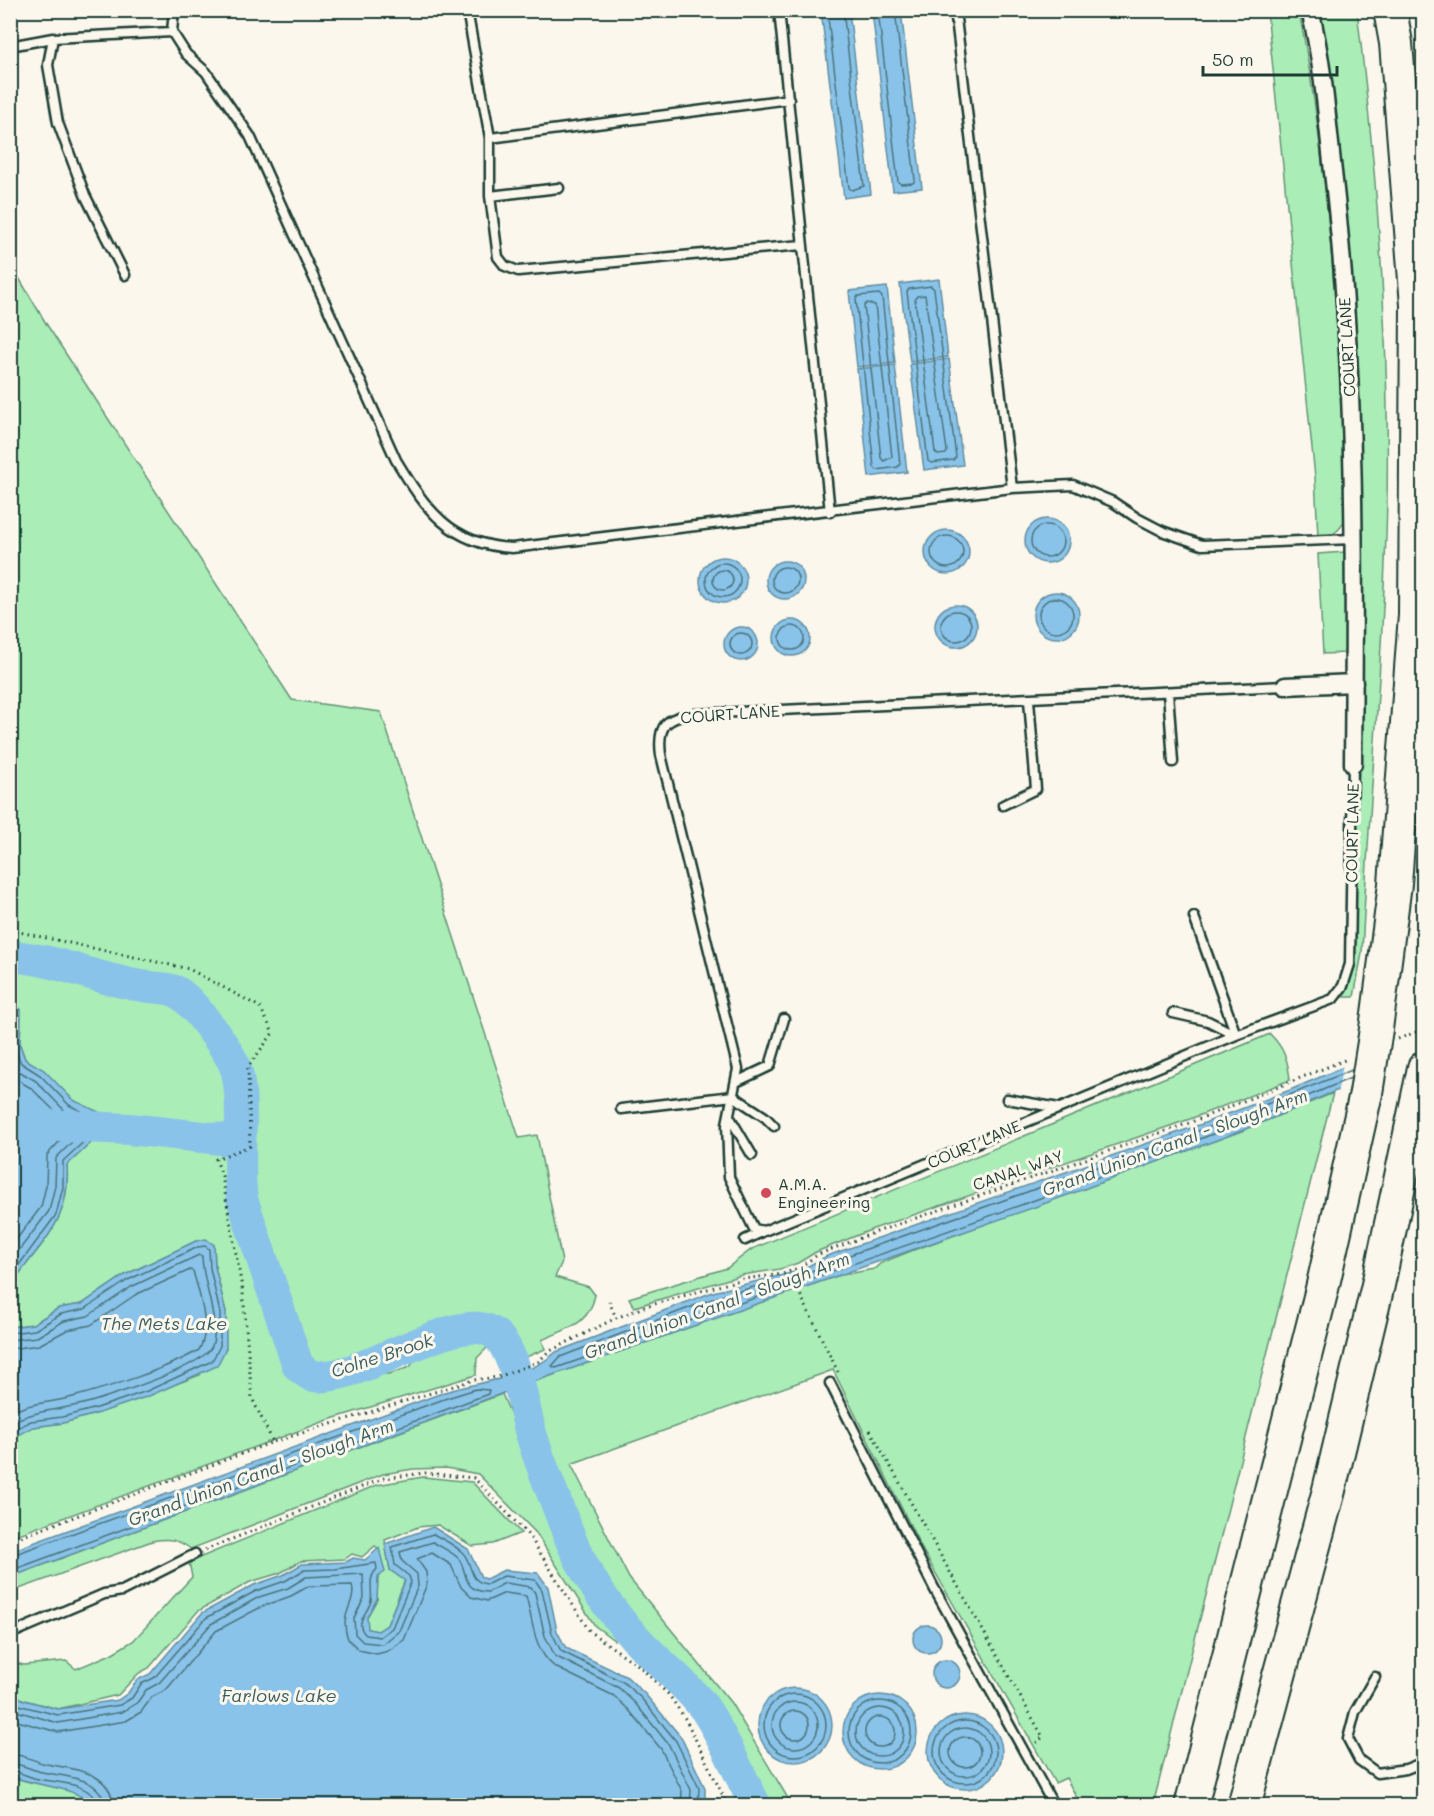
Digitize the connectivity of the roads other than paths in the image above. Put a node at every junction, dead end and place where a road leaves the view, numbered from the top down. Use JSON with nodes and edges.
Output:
{"nodes":[{"id":1,"x":174,"y":10,"type":"edge"},
{"id":2,"x":467,"y":10,"type":"edge"},
{"id":3,"x":779,"y":10,"type":"edge"},
{"id":4,"x":955,"y":10,"type":"edge"},
{"id":5,"x":1310,"y":10,"type":"edge"},
{"id":6,"x":1390,"y":10,"type":"edge"},
{"id":7,"x":172,"y":32,"type":"junction"},
{"id":8,"x":53,"y":38,"type":"junction"},
{"id":9,"x":10,"y":46,"type":"edge"},
{"id":10,"x":789,"y":99,"type":"junction"},
{"id":11,"x":490,"y":138,"type":"junction"},
{"id":12,"x":559,"y":188,"type":"dead end"},
{"id":13,"x":490,"y":196,"type":"junction"},
{"id":14,"x":802,"y":245,"type":"junction"},
{"id":15,"x":124,"y":275,"type":"dead end"},
{"id":16,"x":1012,"y":488,"type":"junction"},
{"id":17,"x":830,"y":512,"type":"junction"},
{"id":18,"x":1353,"y":539,"type":"junction"},
{"id":19,"x":1354,"y":682,"type":"junction"},
{"id":20,"x":1284,"y":686,"type":"joint"},
{"id":21,"x":1168,"y":692,"type":"junction"},
{"id":22,"x":1029,"y":700,"type":"junction"},
{"id":23,"x":1173,"y":762,"type":"dead end"},
{"id":24,"x":1353,"y":764,"type":"joint"},
{"id":25,"x":1003,"y":805,"type":"dead end"},
{"id":26,"x":1194,"y":917,"type":"dead end"},
{"id":27,"x":1173,"y":1013,"type":"dead end"},
{"id":28,"x":784,"y":1019,"type":"dead end"},
{"id":29,"x":1236,"y":1035,"type":"junction"},
{"id":30,"x":1423,"y":1069,"type":"edge"},
{"id":31,"x":736,"y":1082,"type":"junction"},
{"id":32,"x":733,"y":1096,"type":"junction"},
{"id":33,"x":1007,"y":1099,"type":"dead end"},
{"id":34,"x":1059,"y":1108,"type":"junction"},
{"id":35,"x":621,"y":1109,"type":"dead end"},
{"id":36,"x":729,"y":1116,"type":"junction"},
{"id":37,"x":774,"y":1126,"type":"dead end"},
{"id":38,"x":752,"y":1155,"type":"dead end"},
{"id":39,"x":762,"y":1232,"type":"junction"},
{"id":40,"x":745,"y":1240,"type":"dead end"},
{"id":41,"x":830,"y":1383,"type":"dead end"},
{"id":42,"x":195,"y":1554,"type":"road end"},
{"id":43,"x":10,"y":1634,"type":"edge"},
{"id":44,"x":1375,"y":1677,"type":"dead end"},
{"id":45,"x":1424,"y":1762,"type":"edge"},
{"id":46,"x":1054,"y":1806,"type":"edge"},
{"id":47,"x":1191,"y":1806,"type":"edge"},
{"id":48,"x":1244,"y":1806,"type":"edge"}],
"edges":[{"from":1,"to":7,"type":"lane"},
{"from":2,"to":11,"type":"lane"},
{"from":3,"to":10,"type":"lane"},
{"from":4,"to":16,"type":"lane"},
{"from":5,"to":18,"type":"street","name":"COURT LANE"},
{"from":6,"to":47,"type":"highway","bridge":true},
{"from":7,"to":8,"type":"lane"},
{"from":7,"to":17,"type":"lane"},
{"from":8,"to":9,"type":"lane"},
{"from":8,"to":15,"type":"lane"},
{"from":10,"to":11,"type":"lane"},
{"from":10,"to":14,"type":"lane"},
{"from":11,"to":13,"type":"lane"},
{"from":12,"to":13,"type":"lane"},
{"from":13,"to":14,"type":"lane"},
{"from":14,"to":17,"type":"lane"},
{"from":16,"to":17,"type":"lane"},
{"from":16,"to":18,"type":"lane"},
{"from":18,"to":19,"type":"street","name":"COURT LANE"},
{"from":19,"to":20,"type":"street"},
{"from":19,"to":24,"type":"street","name":"COURT LANE"},
{"from":20,"to":21,"type":"lane","name":"COURT LANE"},
{"from":21,"to":22,"type":"lane","name":"COURT LANE"},
{"from":21,"to":23,"type":"lane"},
{"from":22,"to":25,"type":"lane"},
{"from":22,"to":31,"type":"lane","name":"COURT LANE"},
{"from":24,"to":29,"type":"lane","name":"COURT LANE"},
{"from":26,"to":29,"type":"lane"},
{"from":27,"to":29,"type":"lane"},
{"from":28,"to":31,"type":"lane"},
{"from":29,"to":34,"type":"lane","name":"COURT LANE"},
{"from":30,"to":48,"type":"highway"},
{"from":31,"to":32,"type":"lane","name":"COURT LANE"},
{"from":32,"to":35,"type":"lane"},
{"from":32,"to":36,"type":"lane","name":"COURT LANE"},
{"from":32,"to":37,"type":"lane"},
{"from":33,"to":34,"type":"lane"},
{"from":34,"to":39,"type":"lane","name":"COURT LANE"},
{"from":36,"to":38,"type":"lane"},
{"from":36,"to":39,"type":"lane","name":"COURT LANE"},
{"from":39,"to":40,"type":"lane"},
{"from":41,"to":46,"type":"lane"},
{"from":42,"to":43,"type":"lane"},
{"from":44,"to":45,"type":"lane"}]}
